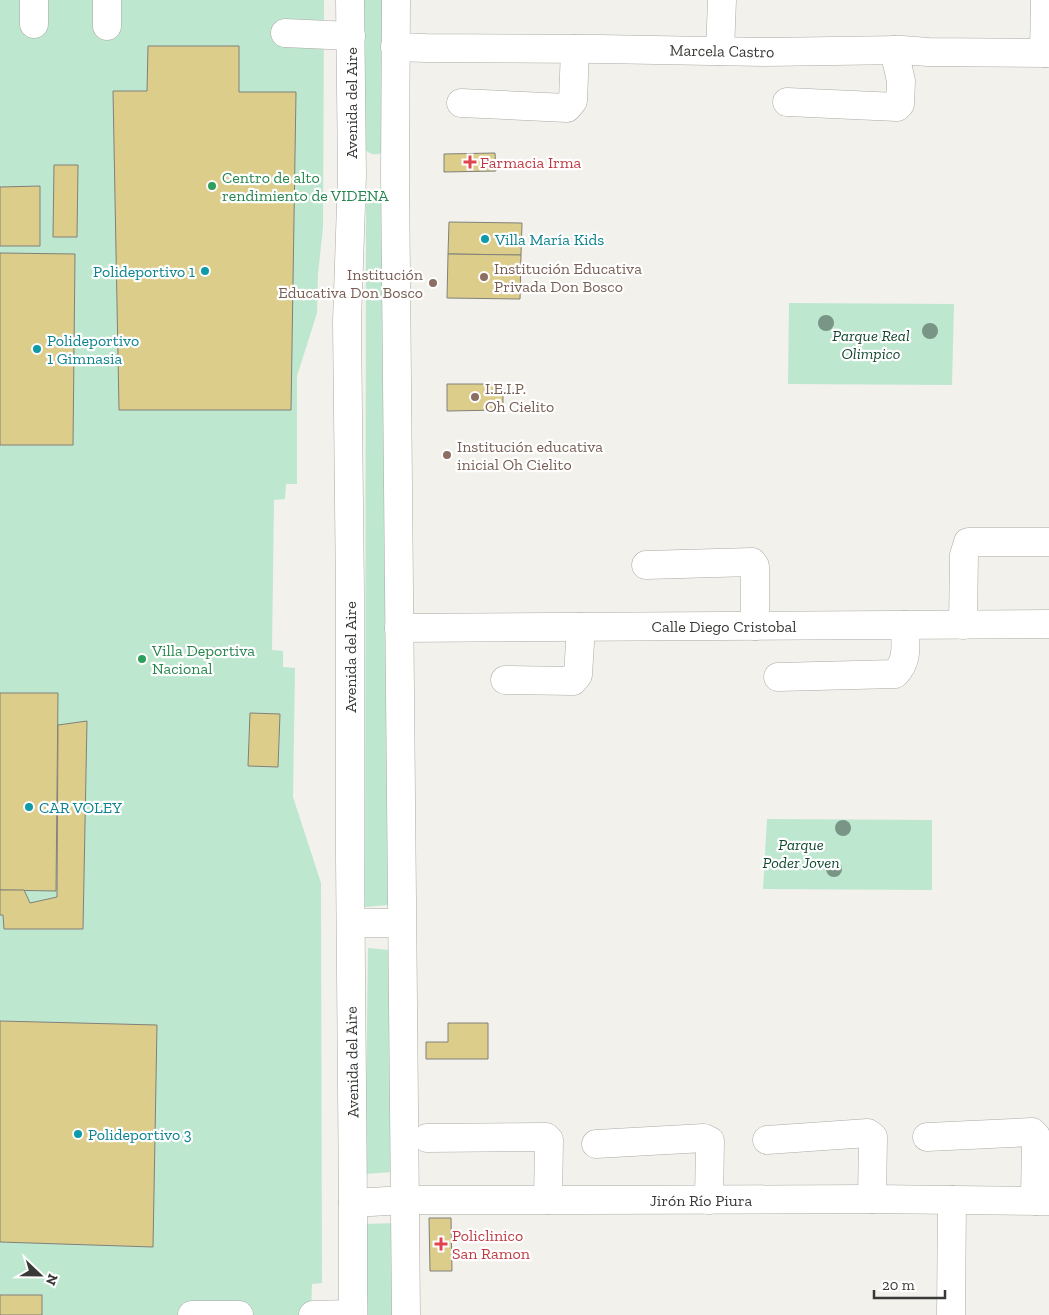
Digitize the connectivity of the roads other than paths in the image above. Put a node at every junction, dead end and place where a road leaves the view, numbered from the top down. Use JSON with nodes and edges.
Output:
{"nodes":[{"id":1,"x":350,"y":0,"type":"edge"},
{"id":2,"x":396,"y":0,"type":"edge"},
{"id":3,"x":722,"y":0,"type":"edge"},
{"id":4,"x":1045,"y":0,"type":"edge"},
{"id":5,"x":286,"y":33,"type":"dead end"},
{"id":6,"x":351,"y":36,"type":"junction"},
{"id":7,"x":395,"y":47,"type":"junction"},
{"id":8,"x":575,"y":49,"type":"junction"},
{"id":9,"x":894,"y":50,"type":"junction"},
{"id":10,"x":720,"y":51,"type":"junction"},
{"id":11,"x":1046,"y":53,"type":"edge"},
{"id":12,"x":787,"y":102,"type":"dead end"},
{"id":13,"x":461,"y":103,"type":"dead end"},
{"id":14,"x":395,"y":174,"type":"junction"},
{"id":15,"x":352,"y":175,"type":"junction"},
{"id":16,"x":1049,"y":542,"type":"edge"},
{"id":17,"x":646,"y":565,"type":"dead end"},
{"id":18,"x":1049,"y":624,"type":"edge"},
{"id":19,"x":905,"y":625,"type":"junction"},
{"id":20,"x":964,"y":625,"type":"junction"},
{"id":21,"x":755,"y":626,"type":"junction"},
{"id":22,"x":581,"y":627,"type":"junction"},
{"id":23,"x":399,"y":628,"type":"junction"},
{"id":24,"x":778,"y":677,"type":"dead end"},
{"id":25,"x":505,"y":680,"type":"dead end"},
{"id":26,"x":351,"y":923,"type":"junction"},
{"id":27,"x":401,"y":923,"type":"junction"},
{"id":28,"x":926,"y":1137,"type":"dead end"},
{"id":29,"x":428,"y":1138,"type":"dead end"},
{"id":30,"x":767,"y":1140,"type":"dead end"},
{"id":31,"x":596,"y":1144,"type":"dead end"},
{"id":32,"x":872,"y":1199,"type":"junction"},
{"id":33,"x":405,"y":1200,"type":"junction"},
{"id":34,"x":548,"y":1200,"type":"junction"},
{"id":35,"x":709,"y":1200,"type":"junction"},
{"id":36,"x":952,"y":1200,"type":"junction"},
{"id":37,"x":1042,"y":1201,"type":"edge"},
{"id":38,"x":353,"y":1203,"type":"junction"},
{"id":39,"x":192,"y":1315,"type":"edge"},
{"id":40,"x":239,"y":1315,"type":"edge"},
{"id":41,"x":313,"y":1315,"type":"edge"},
{"id":42,"x":352,"y":1315,"type":"edge"},
{"id":43,"x":406,"y":1315,"type":"edge"},
{"id":44,"x":951,"y":1315,"type":"edge"}],
"edges":[{"from":1,"to":6,"type":"main road","name":"Avenida del Aire"},
{"from":2,"to":7,"type":"main road"},
{"from":3,"to":10,"type":"main road"},
{"from":4,"to":11,"type":"main road"},
{"from":5,"to":6,"type":"main road"},
{"from":6,"to":15,"type":"main road","name":"Avenida del Aire"},
{"from":7,"to":8,"type":"main road","name":"Marcela Castro"},
{"from":7,"to":14,"type":"main road"},
{"from":8,"to":10,"type":"main road","name":"Marcela Castro"},
{"from":8,"to":13,"type":"main road"},
{"from":9,"to":10,"type":"main road","name":"Marcela Castro"},
{"from":9,"to":11,"type":"main road","name":"Marcela Castro"},
{"from":9,"to":12,"type":"main road"},
{"from":14,"to":15,"type":"main road"},
{"from":14,"to":23,"type":"main road"},
{"from":15,"to":26,"type":"main road","name":"Avenida del Aire"},
{"from":16,"to":20,"type":"main road"},
{"from":17,"to":21,"type":"main road"},
{"from":18,"to":20,"type":"main road","name":"Calle Diego Cristobal"},
{"from":19,"to":20,"type":"main road","name":"Calle Diego Cristobal"},
{"from":19,"to":21,"type":"main road","name":"Calle Diego Cristobal"},
{"from":19,"to":24,"type":"main road"},
{"from":21,"to":22,"type":"main road","name":"Calle Diego Cristobal"},
{"from":22,"to":23,"type":"main road","name":"Calle Diego Cristobal"},
{"from":22,"to":25,"type":"main road"},
{"from":23,"to":27,"type":"main road"},
{"from":26,"to":27,"type":"main road"},
{"from":26,"to":38,"type":"main road","name":"Avenida del Aire"},
{"from":27,"to":33,"type":"main road"},
{"from":28,"to":37,"type":"main road"},
{"from":29,"to":34,"type":"main road"},
{"from":30,"to":32,"type":"main road"},
{"from":31,"to":35,"type":"main road"},
{"from":32,"to":35,"type":"main road","name":"Jirón Río Piura"},
{"from":32,"to":36,"type":"main road","name":"Jirón Río Piura"},
{"from":33,"to":34,"type":"main road","name":"Jirón Río Piura"},
{"from":33,"to":38,"type":"main road","name":"Jirón Río Piura"},
{"from":33,"to":43,"type":"main road"},
{"from":34,"to":35,"type":"main road","name":"Jirón Río Piura"},
{"from":36,"to":37,"type":"main road","name":"Jirón Río Piura"},
{"from":36,"to":44,"type":"main road"},
{"from":38,"to":42,"type":"main road","name":"Avenida del Aire"},
{"from":39,"to":40,"type":"main road"},
{"from":41,"to":42,"type":"main road"}]}
